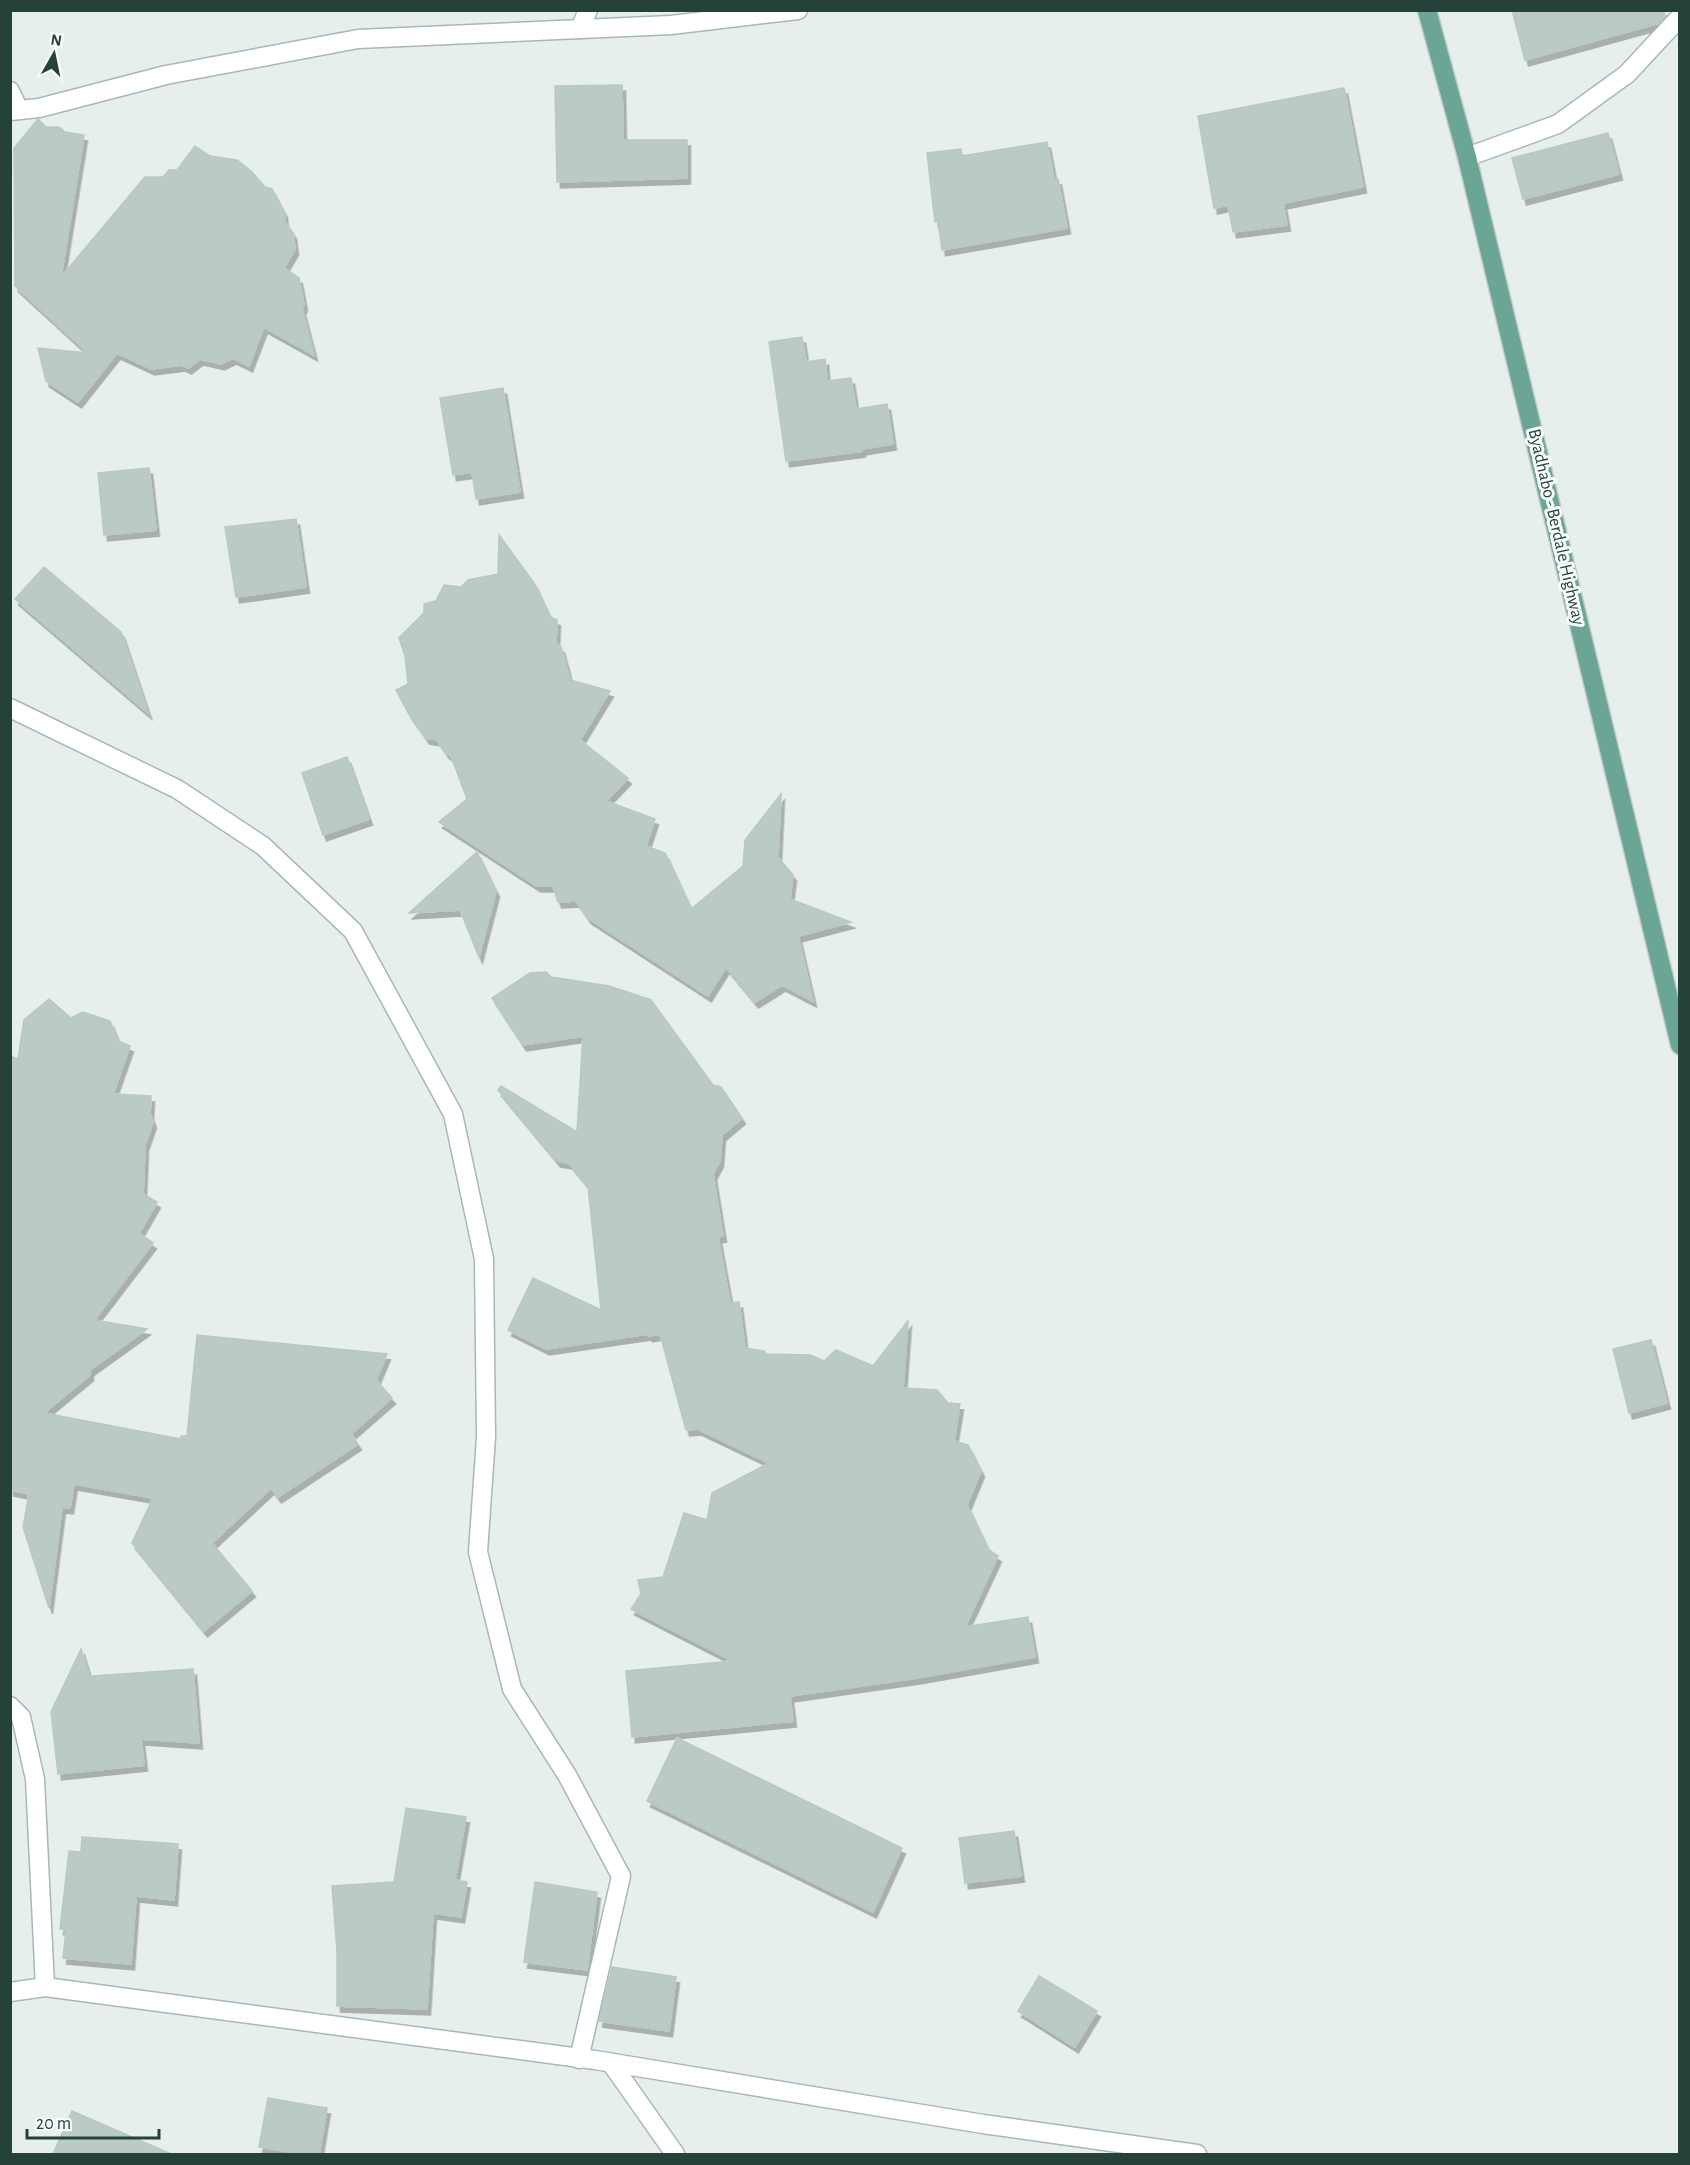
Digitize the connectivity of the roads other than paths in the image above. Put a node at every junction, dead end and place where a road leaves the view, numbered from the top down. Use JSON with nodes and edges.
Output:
{"nodes":[{"id":1,"x":588,"y":10,"type":"edge"},
{"id":2,"x":798,"y":10,"type":"edge"},
{"id":3,"x":1427,"y":10,"type":"edge"},
{"id":4,"x":1680,"y":17,"type":"edge"},
{"id":5,"x":580,"y":29,"type":"junction"},
{"id":6,"x":10,"y":91,"type":"edge"},
{"id":7,"x":15,"y":111,"type":"edge"},
{"id":8,"x":1467,"y":157,"type":"junction"},
{"id":9,"x":10,"y":708,"type":"edge"},
{"id":10,"x":1680,"y":1045,"type":"edge"},
{"id":11,"x":10,"y":1706,"type":"edge"},
{"id":12,"x":45,"y":1986,"type":"junction"},
{"id":13,"x":10,"y":1992,"type":"edge"},
{"id":14,"x":579,"y":2059,"type":"junction"},
{"id":15,"x":611,"y":2063,"type":"junction"},
{"id":16,"x":675,"y":2154,"type":"edge"},
{"id":17,"x":1197,"y":2154,"type":"edge"}],
"edges":[{"from":1,"to":5,"type":"street"},
{"from":2,"to":5,"type":"street"},
{"from":3,"to":8,"type":"main road","name":"Byadhabo - Berdale Highway"},
{"from":4,"to":8,"type":"street"},
{"from":5,"to":7,"type":"street"},
{"from":6,"to":7,"type":"street"},
{"from":8,"to":10,"type":"main road","name":"Byadhabo - Berdale Highway"},
{"from":9,"to":14,"type":"street"},
{"from":11,"to":12,"type":"street"},
{"from":12,"to":13,"type":"street"},
{"from":12,"to":14,"type":"street"},
{"from":14,"to":15,"type":"street"},
{"from":15,"to":16,"type":"street"},
{"from":15,"to":17,"type":"street"}]}
